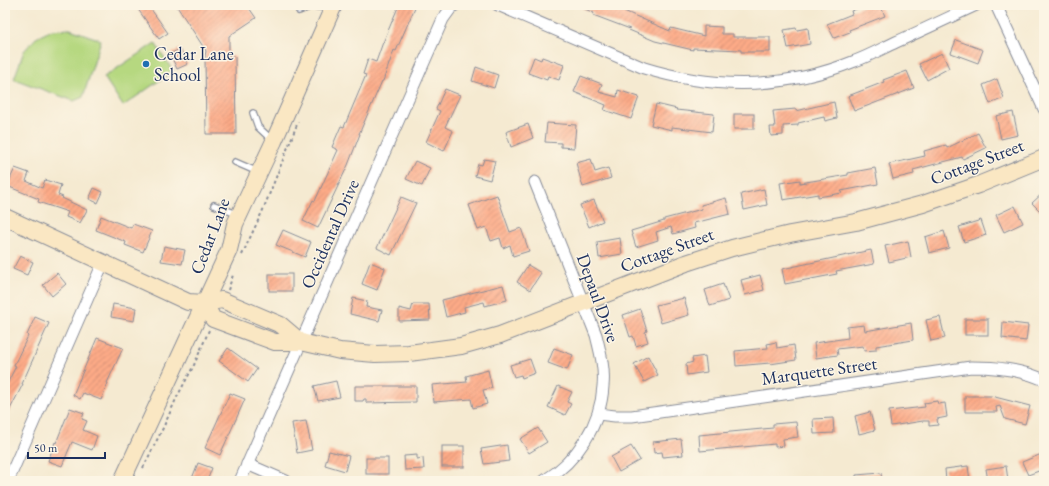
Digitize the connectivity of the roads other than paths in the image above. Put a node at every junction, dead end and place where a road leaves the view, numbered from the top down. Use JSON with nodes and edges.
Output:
{"nodes":[{"id":1,"x":455,"y":5,"type":"edge"},
{"id":2,"x":498,"y":5,"type":"edge"},
{"id":3,"x":976,"y":5,"type":"edge"},
{"id":4,"x":996,"y":5,"type":"edge"},
{"id":5,"x":333,"y":6,"type":"edge"},
{"id":6,"x":299,"y":11,"type":"dead end"},
{"id":7,"x":1044,"y":109,"type":"edge"},
{"id":8,"x":253,"y":113,"type":"dead end"},
{"id":9,"x":274,"y":141,"type":"junction"},
{"id":10,"x":1044,"y":158,"type":"edge"},
{"id":11,"x":235,"y":162,"type":"dead end"},
{"id":12,"x":259,"y":172,"type":"junction"},
{"id":13,"x":535,"y":182,"type":"dead end"},
{"id":14,"x":214,"y":205,"type":"dead end"},
{"id":15,"x":239,"y":215,"type":"junction"},
{"id":16,"x":5,"y":217,"type":"edge"},
{"id":17,"x":103,"y":263,"type":"junction"},
{"id":18,"x":205,"y":303,"type":"junction"},
{"id":19,"x":583,"y":303,"type":"junction"},
{"id":20,"x":301,"y":342,"type":"junction"},
{"id":21,"x":1044,"y":380,"type":"edge"},
{"id":22,"x":598,"y":414,"type":"junction"},
{"id":23,"x":247,"y":464,"type":"junction"},
{"id":24,"x":8,"y":481,"type":"edge"},
{"id":25,"x":122,"y":481,"type":"edge"},
{"id":26,"x":240,"y":481,"type":"edge"},
{"id":27,"x":286,"y":481,"type":"edge"},
{"id":28,"x":544,"y":481,"type":"edge"}],
"edges":[{"from":1,"to":20,"type":"street","name":"Occidental Drive"},
{"from":2,"to":3,"type":"street"},
{"from":4,"to":7,"type":"street"},
{"from":5,"to":6,"type":"lane"},
{"from":5,"to":9,"type":"street","name":"Cedar Lane"},
{"from":8,"to":9,"type":"lane"},
{"from":9,"to":12,"type":"street","name":"Cedar Lane"},
{"from":10,"to":19,"type":"street","name":"Cottage Street"},
{"from":11,"to":12,"type":"lane"},
{"from":12,"to":15,"type":"street","name":"Cedar Lane"},
{"from":13,"to":19,"type":"street","name":"Depaul Drive"},
{"from":14,"to":15,"type":"lane"},
{"from":15,"to":18,"type":"street","name":"Cedar Lane"},
{"from":16,"to":17,"type":"street","name":"Cottage Street"},
{"from":17,"to":18,"type":"street","name":"Cottage Street"},
{"from":17,"to":24,"type":"street"},
{"from":18,"to":20,"type":"street","name":"Cottage Street"},
{"from":18,"to":25,"type":"street","name":"Cedar Lane"},
{"from":19,"to":20,"type":"street","name":"Cottage Street"},
{"from":19,"to":22,"type":"street","name":"Depaul Drive"},
{"from":20,"to":23,"type":"street","name":"Occidental Drive"},
{"from":21,"to":22,"type":"street","name":"Marquette Street"},
{"from":22,"to":28,"type":"street","name":"Depaul Drive"},
{"from":23,"to":26,"type":"street","name":"Occidental Drive"},
{"from":23,"to":27,"type":"street"}]}
